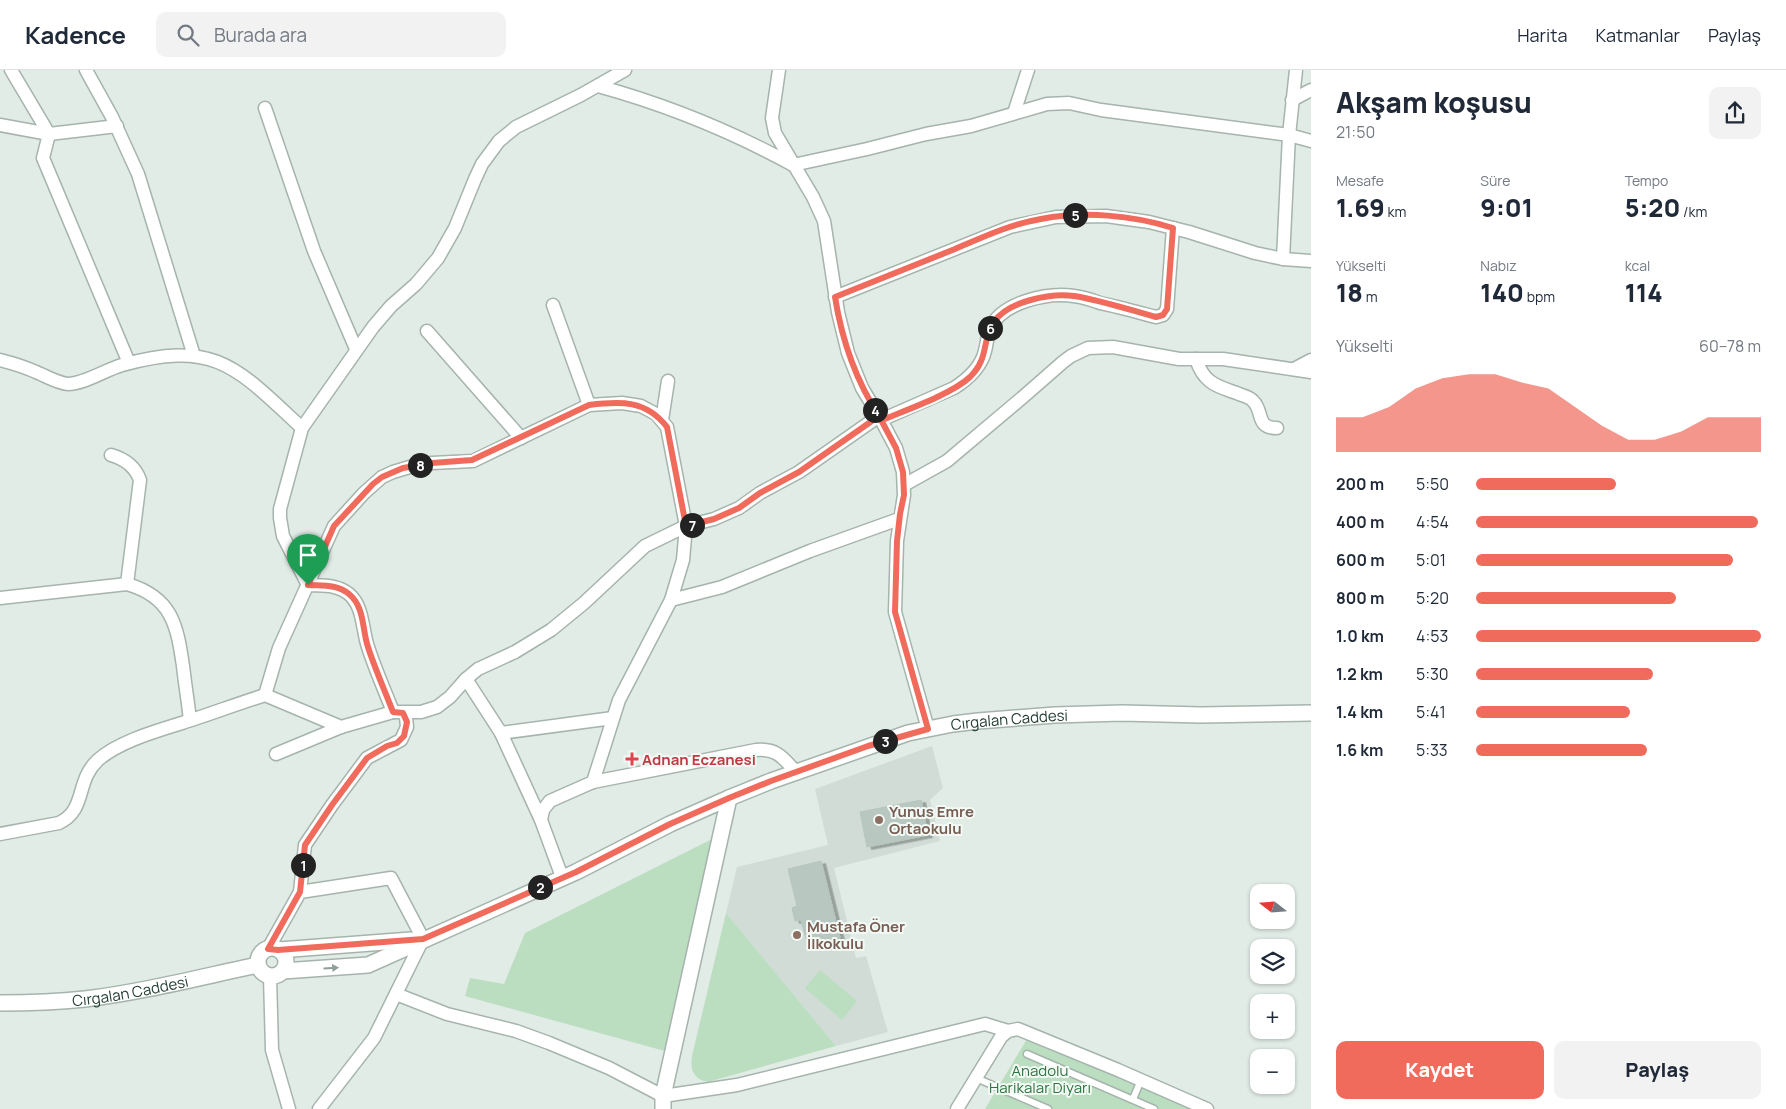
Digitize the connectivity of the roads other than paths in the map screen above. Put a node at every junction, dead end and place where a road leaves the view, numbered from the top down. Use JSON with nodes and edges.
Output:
{"nodes":[{"id":1,"x":11,"y":70,"type":"edge"},
{"id":2,"x":86,"y":70,"type":"edge"},
{"id":3,"x":624,"y":70,"type":"edge"},
{"id":4,"x":779,"y":70,"type":"edge"},
{"id":5,"x":1028,"y":70,"type":"edge"},
{"id":6,"x":1296,"y":70,"type":"edge"},
{"id":7,"x":598,"y":86,"type":"junction"},
{"id":8,"x":1311,"y":90,"type":"edge"},
{"id":9,"x":1292,"y":100,"type":"junction"},
{"id":10,"x":265,"y":108,"type":"dead end"},
{"id":11,"x":1014,"y":114,"type":"junction"},
{"id":12,"x":0,"y":125,"type":"edge"},
{"id":13,"x":117,"y":126,"type":"junction"},
{"id":14,"x":49,"y":134,"type":"junction"},
{"id":15,"x":1289,"y":135,"type":"junction"},
{"id":16,"x":1311,"y":141,"type":"edge"},
{"id":17,"x":793,"y":165,"type":"junction"},
{"id":18,"x":1173,"y":228,"type":"junction"},
{"id":19,"x":1283,"y":260,"type":"junction"},
{"id":20,"x":1311,"y":261,"type":"edge"},
{"id":21,"x":835,"y":297,"type":"junction"},
{"id":22,"x":553,"y":305,"type":"dead end"},
{"id":23,"x":427,"y":331,"type":"dead end"},
{"id":24,"x":356,"y":349,"type":"junction"},
{"id":25,"x":194,"y":356,"type":"junction"},
{"id":26,"x":1196,"y":359,"type":"junction"},
{"id":27,"x":0,"y":360,"type":"edge"},
{"id":28,"x":1311,"y":360,"type":"edge"},
{"id":29,"x":129,"y":363,"type":"junction"},
{"id":30,"x":1294,"y":369,"type":"junction"},
{"id":31,"x":1311,"y":372,"type":"edge"},
{"id":32,"x":668,"y":382,"type":"dead end"},
{"id":33,"x":589,"y":405,"type":"junction"},
{"id":34,"x":880,"y":418,"type":"junction"},
{"id":35,"x":662,"y":420,"type":"junction"},
{"id":36,"x":302,"y":428,"type":"junction"},
{"id":37,"x":1276,"y":428,"type":"dead end"},
{"id":38,"x":521,"y":438,"type":"junction"},
{"id":39,"x":111,"y":456,"type":"dead end"},
{"id":40,"x":904,"y":485,"type":"junction"},
{"id":41,"x":899,"y":519,"type":"junction"},
{"id":42,"x":686,"y":526,"type":"junction"},
{"id":43,"x":127,"y":584,"type":"junction"},
{"id":44,"x":308,"y":585,"type":"junction"},
{"id":45,"x":0,"y":598,"type":"edge"},
{"id":46,"x":671,"y":600,"type":"junction"},
{"id":47,"x":466,"y":679,"type":"junction"},
{"id":48,"x":265,"y":695,"type":"junction"},
{"id":49,"x":398,"y":713,"type":"junction"},
{"id":50,"x":1311,"y":713,"type":"edge"},
{"id":51,"x":613,"y":718,"type":"junction"},
{"id":52,"x":190,"y":720,"type":"junction"},
{"id":53,"x":341,"y":727,"type":"junction"},
{"id":54,"x":928,"y":729,"type":"junction"},
{"id":55,"x":501,"y":733,"type":"junction"},
{"id":56,"x":276,"y":754,"type":"dead end"},
{"id":57,"x":796,"y":772,"type":"junction"},
{"id":58,"x":594,"y":782,"type":"junction"},
{"id":59,"x":729,"y":798,"type":"junction"},
{"id":60,"x":542,"y":820,"type":"junction"},
{"id":61,"x":0,"y":834,"type":"edge"},
{"id":62,"x":562,"y":877,"type":"junction"},
{"id":63,"x":300,"y":892,"type":"junction"},
{"id":64,"x":423,"y":939,"type":"junction"},
{"id":65,"x":273,"y":949,"type":"junction"},
{"id":66,"x":258,"y":965,"type":"junction"},
{"id":67,"x":277,"y":973,"type":"junction"},
{"id":68,"x":396,"y":994,"type":"junction"},
{"id":69,"x":0,"y":1003,"type":"edge"},
{"id":70,"x":1008,"y":1031,"type":"junction"},
{"id":71,"x":1027,"y":1054,"type":"dead end"},
{"id":72,"x":976,"y":1078,"type":"junction"},
{"id":73,"x":1141,"y":1080,"type":"junction"},
{"id":74,"x":1133,"y":1099,"type":"junction"},
{"id":75,"x":663,"y":1102,"type":"edge"},
{"id":76,"x":289,"y":1109,"type":"edge"},
{"id":77,"x":319,"y":1109,"type":"edge"},
{"id":78,"x":957,"y":1109,"type":"edge"},
{"id":79,"x":1048,"y":1109,"type":"edge"},
{"id":80,"x":1154,"y":1109,"type":"edge"},
{"id":81,"x":1207,"y":1109,"type":"edge"}],
"edges":[{"from":1,"to":14,"type":"street"},
{"from":2,"to":13,"type":"street"},
{"from":3,"to":7,"type":"street"},
{"from":4,"to":17,"type":"street"},
{"from":5,"to":11,"type":"street"},
{"from":6,"to":9,"type":"street"},
{"from":7,"to":17,"type":"street"},
{"from":7,"to":24,"type":"street"},
{"from":8,"to":9,"type":"street"},
{"from":9,"to":15,"type":"street"},
{"from":10,"to":24,"type":"street"},
{"from":11,"to":15,"type":"street"},
{"from":11,"to":17,"type":"street"},
{"from":12,"to":14,"type":"street"},
{"from":13,"to":14,"type":"street"},
{"from":13,"to":25,"type":"street"},
{"from":14,"to":29,"type":"street"},
{"from":15,"to":16,"type":"street"},
{"from":15,"to":19,"type":"street"},
{"from":17,"to":21,"type":"street"},
{"from":18,"to":19,"type":"street"},
{"from":18,"to":21,"type":"street"},
{"from":18,"to":34,"type":"street"},
{"from":19,"to":20,"type":"street"},
{"from":21,"to":34,"type":"street"},
{"from":22,"to":33,"type":"street"},
{"from":23,"to":38,"type":"street"},
{"from":24,"to":36,"type":"street"},
{"from":25,"to":29,"type":"street"},
{"from":25,"to":36,"type":"street"},
{"from":26,"to":30,"type":"street"},
{"from":26,"to":37,"type":"street"},
{"from":26,"to":40,"type":"street"},
{"from":27,"to":29,"type":"street"},
{"from":28,"to":30,"type":"street"},
{"from":30,"to":31,"type":"street"},
{"from":32,"to":35,"type":"street"},
{"from":33,"to":35,"type":"street"},
{"from":33,"to":38,"type":"street"},
{"from":34,"to":40,"type":"street"},
{"from":34,"to":42,"type":"street"},
{"from":35,"to":42,"type":"street"},
{"from":36,"to":44,"type":"street"},
{"from":38,"to":44,"type":"street"},
{"from":39,"to":43,"type":"street"},
{"from":40,"to":41,"type":"street"},
{"from":41,"to":46,"type":"street"},
{"from":41,"to":54,"type":"street"},
{"from":42,"to":46,"type":"street"},
{"from":42,"to":47,"type":"street"},
{"from":43,"to":45,"type":"street"},
{"from":43,"to":52,"type":"street"},
{"from":44,"to":48,"type":"street"},
{"from":44,"to":49,"type":"street"},
{"from":46,"to":51,"type":"street"},
{"from":47,"to":49,"type":"street"},
{"from":47,"to":55,"type":"street"},
{"from":48,"to":52,"type":"street"},
{"from":48,"to":53,"type":"street"},
{"from":49,"to":53,"type":"street"},
{"from":49,"to":63,"type":"street"},
{"from":50,"to":54,"type":"street","name":"Cırgalan Caddesi"},
{"from":51,"to":55,"type":"street"},
{"from":51,"to":58,"type":"street"},
{"from":52,"to":61,"type":"street"},
{"from":53,"to":56,"type":"street"},
{"from":54,"to":57,"type":"street","name":"Cırgalan Caddesi"},
{"from":55,"to":60,"type":"street"},
{"from":57,"to":58,"type":"street"},
{"from":57,"to":59,"type":"street","name":"Cırgalan Caddesi"},
{"from":58,"to":60,"type":"street"},
{"from":59,"to":62,"type":"street","name":"Cırgalan Caddesi"},
{"from":59,"to":75,"type":"street"},
{"from":60,"to":62,"type":"street"},
{"from":62,"to":64,"type":"street","name":"Cırgalan Caddesi"},
{"from":63,"to":64,"type":"street"},
{"from":63,"to":65,"type":"street"},
{"from":64,"to":65,"type":"street","name":"Cırgalan Caddesi"},
{"from":67,"to":64,"type":"street","name":"Cırgalan Caddesi","one_way":true},
{"from":64,"to":68,"type":"street"},
{"from":65,"to":66,"type":"street"},
{"from":65,"to":67,"type":"street"},
{"from":66,"to":67,"type":"street"},
{"from":66,"to":69,"type":"street","name":"Cırgalan Caddesi"},
{"from":67,"to":76,"type":"street"},
{"from":68,"to":75,"type":"street"},
{"from":68,"to":77,"type":"street"},
{"from":70,"to":72,"type":"street"},
{"from":70,"to":73,"type":"street"},
{"from":70,"to":75,"type":"street"},
{"from":71,"to":74,"type":"lane"},
{"from":72,"to":78,"type":"street"},
{"from":72,"to":79,"type":"lane"},
{"from":73,"to":74,"type":"lane"},
{"from":73,"to":81,"type":"street"},
{"from":74,"to":80,"type":"lane"}]}
